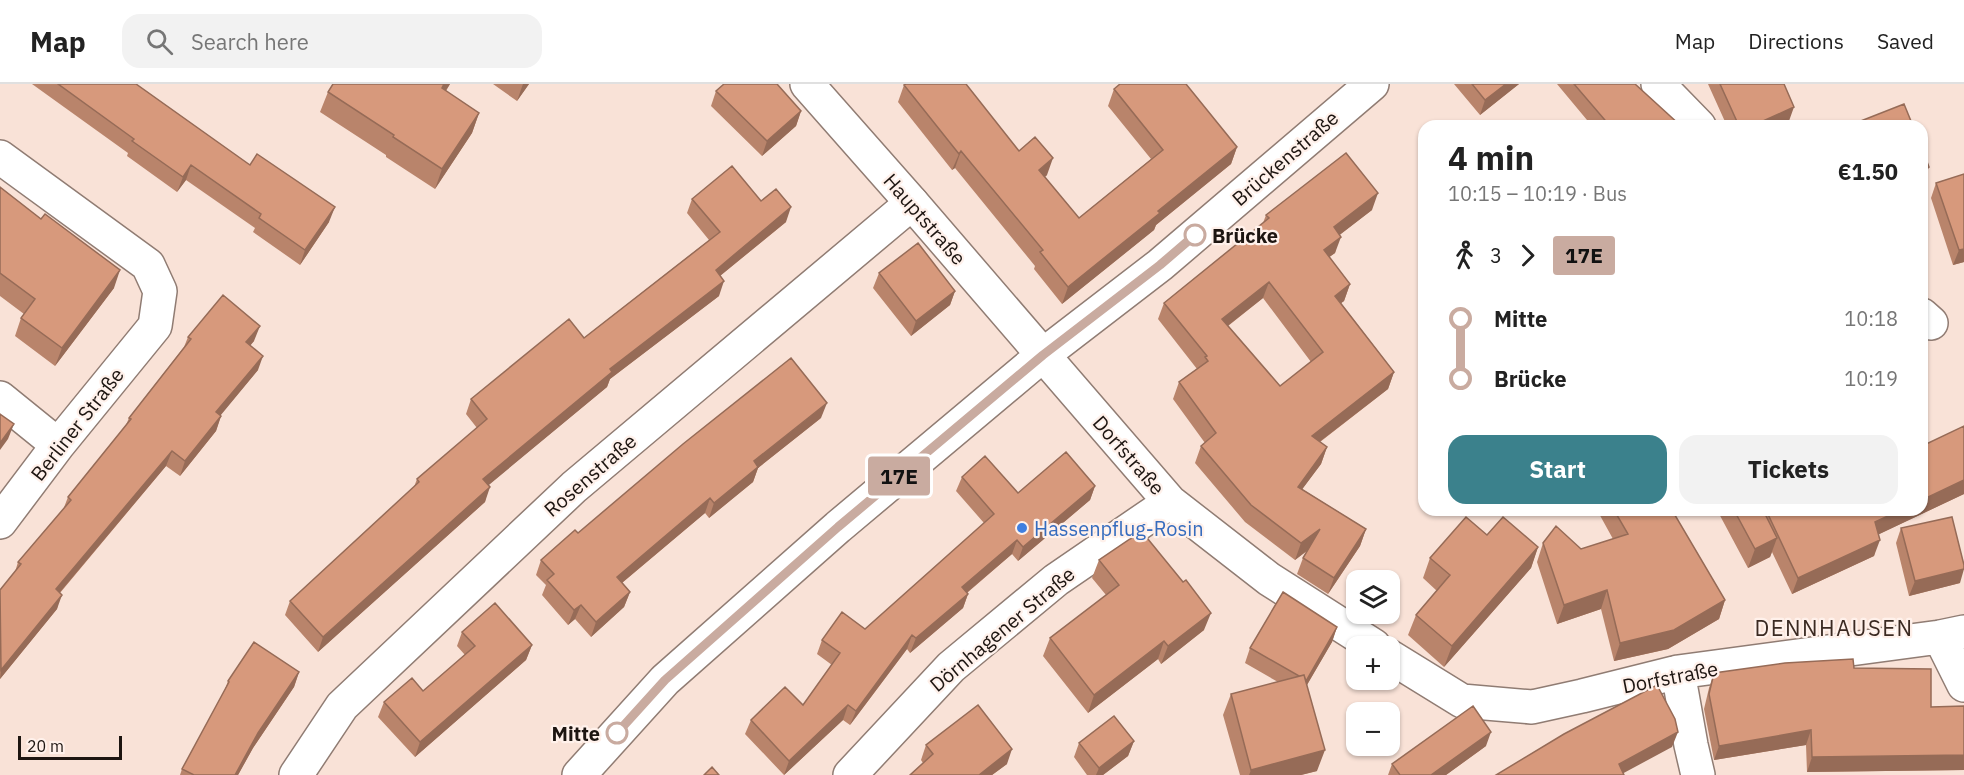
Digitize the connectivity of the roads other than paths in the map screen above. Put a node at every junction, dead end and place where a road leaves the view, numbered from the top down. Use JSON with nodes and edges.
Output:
{"nodes":[{"id":1,"x":807,"y":84,"type":"edge"},
{"id":2,"x":1658,"y":84,"type":"edge"},
{"id":3,"x":1366,"y":87,"type":"edge"},
{"id":4,"x":1693,"y":120,"type":"edge"},
{"id":5,"x":0,"y":157,"type":"edge"},
{"id":6,"x":912,"y":202,"type":"junction"},
{"id":7,"x":1043,"y":355,"type":"junction"},
{"id":8,"x":0,"y":398,"type":"edge"},
{"id":9,"x":58,"y":445,"type":"junction"},
{"id":10,"x":1170,"y":502,"type":"junction"},
{"id":11,"x":0,"y":522,"type":"edge"},
{"id":12,"x":1952,"y":635,"type":"edge"},
{"id":13,"x":1358,"y":636,"type":"edge"},
{"id":14,"x":1400,"y":663,"type":"edge"},
{"id":15,"x":1678,"y":672,"type":"junction"},
{"id":16,"x":1964,"y":685,"type":"edge"},
{"id":17,"x":296,"y":775,"type":"edge"},
{"id":18,"x":579,"y":775,"type":"edge"},
{"id":19,"x":850,"y":775,"type":"edge"},
{"id":20,"x":1698,"y":775,"type":"edge"}],
"edges":[{"from":1,"to":6,"type":"street","name":"Hauptstraße"},
{"from":2,"to":4,"type":"street"},
{"from":3,"to":7,"type":"street","name":"Brückenstraße"},
{"from":5,"to":9,"type":"street","name":"Berliner Straße"},
{"from":6,"to":7,"type":"street","name":"Hauptstraße"},
{"from":6,"to":17,"type":"street","name":"Rosenstraße"},
{"from":7,"to":10,"type":"street","name":"Dorfstraße"},
{"from":7,"to":18,"type":"street","name":"Brückenstraße"},
{"from":8,"to":9,"type":"street"},
{"from":9,"to":11,"type":"street","name":"Berliner Straße"},
{"from":10,"to":13,"type":"street","name":"Dorfstraße"},
{"from":10,"to":19,"type":"street","name":"Dörnhagener Straße"},
{"from":12,"to":15,"type":"street","name":"Dorfstraße"},
{"from":12,"to":16,"type":"street"},
{"from":14,"to":15,"type":"street","name":"Dorfstraße"},
{"from":15,"to":20,"type":"street"}]}
